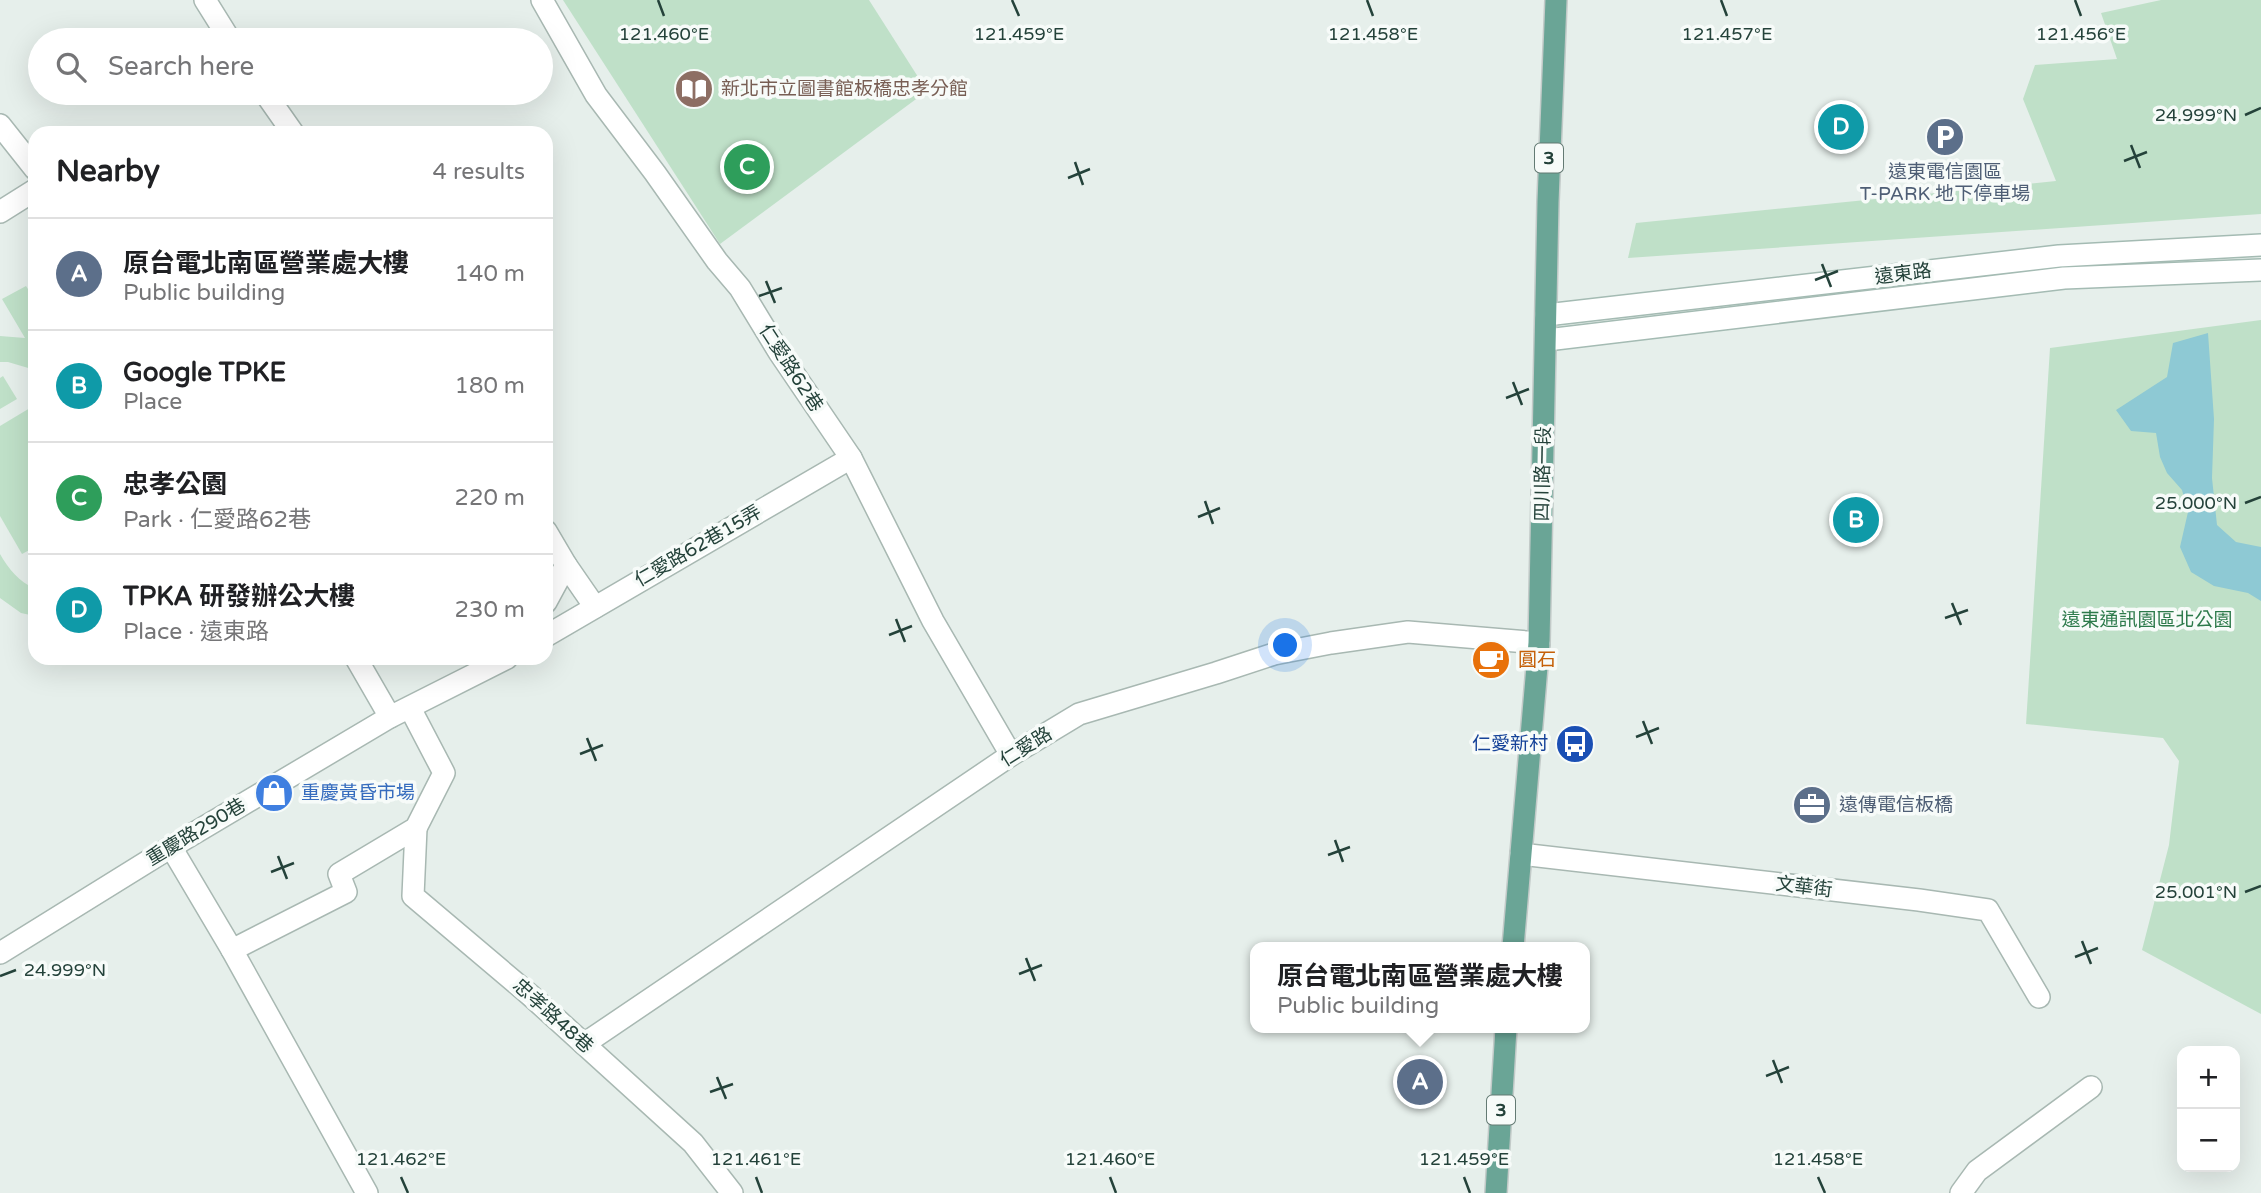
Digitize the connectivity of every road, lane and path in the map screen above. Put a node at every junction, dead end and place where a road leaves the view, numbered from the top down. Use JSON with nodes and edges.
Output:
{"nodes":[{"id":1,"x":205,"y":0,"type":"edge"},
{"id":2,"x":542,"y":0,"type":"edge"},
{"id":3,"x":1556,"y":0,"type":"edge"},
{"id":4,"x":222,"y":28,"type":"edge"},
{"id":5,"x":273,"y":105,"type":"edge"},
{"id":6,"x":0,"y":125,"type":"edge"},
{"id":7,"x":288,"y":126,"type":"edge"},
{"id":8,"x":28,"y":160,"type":"edge"},
{"id":9,"x":28,"y":194,"type":"edge"},
{"id":10,"x":0,"y":212,"type":"edge"},
{"id":11,"x":2261,"y":245,"type":"edge"},
{"id":12,"x":2261,"y":270,"type":"edge"},
{"id":13,"x":1546,"y":315,"type":"junction"},
{"id":14,"x":1546,"y":340,"type":"junction"},
{"id":15,"x":851,"y":458,"type":"junction"},
{"id":16,"x":553,"y":543,"type":"edge"},
{"id":17,"x":566,"y":565,"type":"junction"},
{"id":18,"x":553,"y":589,"type":"edge"},
{"id":19,"x":595,"y":607,"type":"junction"},
{"id":20,"x":553,"y":632,"type":"edge"},
{"id":21,"x":1539,"y":643,"type":"junction"},
{"id":22,"x":360,"y":665,"type":"edge"},
{"id":23,"x":493,"y":665,"type":"edge"},
{"id":24,"x":410,"y":708,"type":"junction"},
{"id":25,"x":390,"y":717,"type":"junction"},
{"id":26,"x":1011,"y":755,"type":"junction"},
{"id":27,"x":416,"y":828,"type":"junction"},
{"id":28,"x":171,"y":847,"type":"junction"},
{"id":29,"x":1521,"y":854,"type":"junction"},
{"id":30,"x":1513,"y":942,"type":"edge"},
{"id":31,"x":232,"y":950,"type":"junction"},
{"id":32,"x":0,"y":953,"type":"edge"},
{"id":33,"x":2039,"y":997,"type":"dead end"},
{"id":34,"x":1506,"y":1033,"type":"edge"},
{"id":35,"x":584,"y":1044,"type":"junction"},
{"id":36,"x":2091,"y":1087,"type":"dead end"},
{"id":37,"x":367,"y":1193,"type":"edge"},
{"id":38,"x":732,"y":1193,"type":"edge"},
{"id":39,"x":1496,"y":1193,"type":"edge"},
{"id":40,"x":1961,"y":1193,"type":"edge"}],
"edges":[{"from":1,"to":4,"type":"street"},
{"from":2,"to":15,"type":"street","name":"仁愛路62巷"},
{"from":3,"to":13,"type":"main road","name":"四川路一段","number":"3"},
{"from":5,"to":7,"type":"street"},
{"from":6,"to":8,"type":"street"},
{"from":9,"to":10,"type":"street"},
{"from":11,"to":13,"type":"street","name":"遠東路"},
{"from":12,"to":14,"type":"street","name":"遠東路"},
{"from":13,"to":14,"type":"main road","name":"四川路一段","number":"3"},
{"from":14,"to":21,"type":"main road","name":"四川路一段","number":"3"},
{"from":15,"to":19,"type":"street","name":"仁愛路62巷15弄"},
{"from":15,"to":26,"type":"street","name":"仁愛路62巷"},
{"from":16,"to":17,"type":"street"},
{"from":17,"to":18,"type":"street"},
{"from":17,"to":19,"type":"street"},
{"from":19,"to":20,"type":"street","name":"仁愛路62巷15弄"},
{"from":21,"to":26,"type":"street","name":"仁愛路"},
{"from":21,"to":29,"type":"main road","name":"四川路一段","number":"3"},
{"from":22,"to":25,"type":"street"},
{"from":23,"to":24,"type":"street","name":"重慶路290巷"},
{"from":24,"to":25,"type":"street","name":"重慶路290巷"},
{"from":24,"to":27,"type":"street"},
{"from":25,"to":28,"type":"street","name":"重慶路290巷"},
{"from":26,"to":35,"type":"street","name":"仁愛路"},
{"from":27,"to":31,"type":"street"},
{"from":27,"to":35,"type":"street","name":"忠孝路48巷"},
{"from":28,"to":31,"type":"street"},
{"from":28,"to":32,"type":"street","name":"重慶路290巷"},
{"from":29,"to":30,"type":"main road","name":"四川路一段","number":"3"},
{"from":29,"to":33,"type":"street","name":"文華街"},
{"from":31,"to":37,"type":"street"},
{"from":34,"to":39,"type":"main road","number":"3"},
{"from":35,"to":38,"type":"street","name":"忠孝路48巷"},
{"from":36,"to":40,"type":"street"}]}
